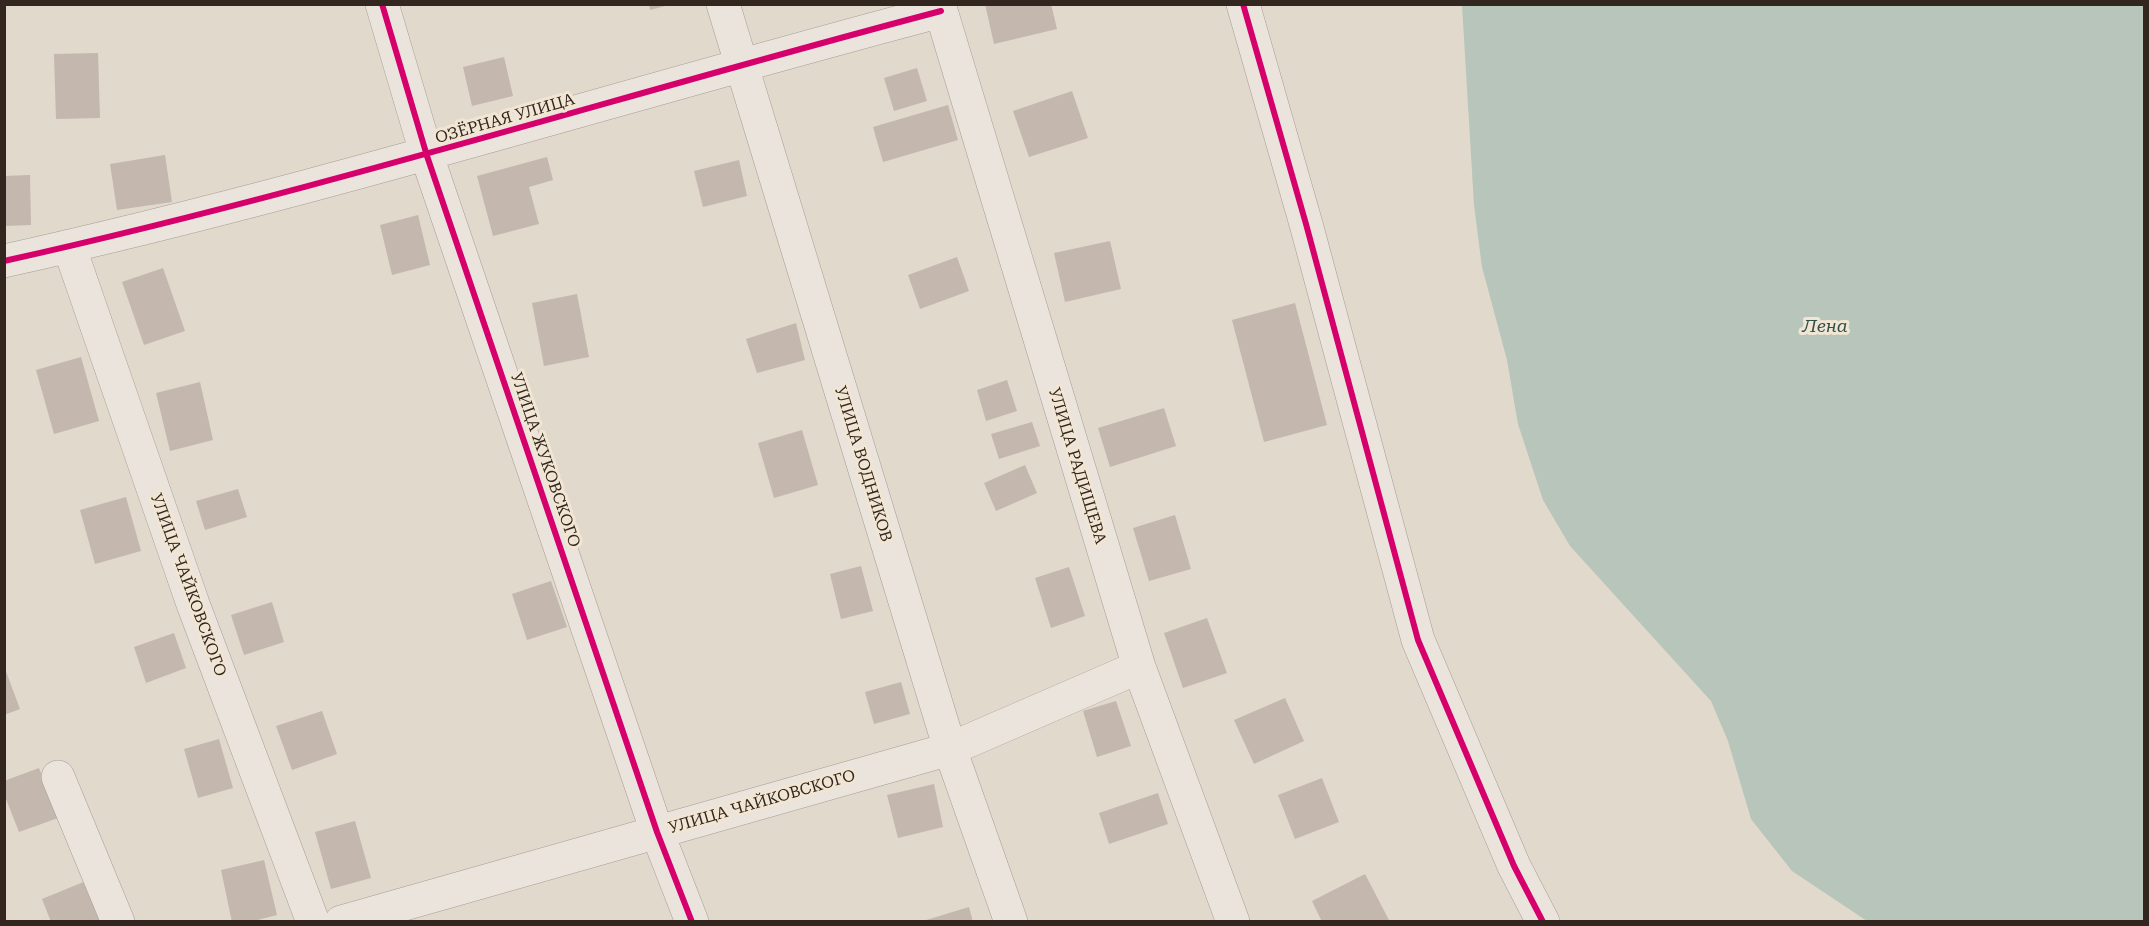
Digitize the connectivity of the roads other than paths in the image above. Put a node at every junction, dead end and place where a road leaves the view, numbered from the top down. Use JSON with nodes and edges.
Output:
{"nodes":[{"id":1,"x":382,"y":4,"type":"edge"},
{"id":2,"x":723,"y":4,"type":"edge"},
{"id":3,"x":1243,"y":4,"type":"edge"},
{"id":4,"x":940,"y":8,"type":"edge"},
{"id":5,"x":741,"y":63,"type":"junction"},
{"id":6,"x":427,"y":156,"type":"junction"},
{"id":7,"x":69,"y":246,"type":"junction"},
{"id":8,"x":4,"y":261,"type":"edge"},
{"id":9,"x":1139,"y":667,"type":"junction"},
{"id":10,"x":950,"y":749,"type":"junction"},
{"id":11,"x":58,"y":777,"type":"dead end"},
{"id":12,"x":657,"y":832,"type":"junction"},
{"id":13,"x":118,"y":921,"type":"edge"},
{"id":14,"x":313,"y":921,"type":"edge"},
{"id":15,"x":341,"y":921,"type":"edge"},
{"id":16,"x":692,"y":921,"type":"edge"},
{"id":17,"x":1011,"y":921,"type":"edge"},
{"id":18,"x":1233,"y":921,"type":"edge"},
{"id":19,"x":1543,"y":921,"type":"edge"}],
"edges":[{"from":1,"to":6,"type":"street","name":"УЛИЦА ЖУКОВСКОГО"},
{"from":2,"to":5,"type":"street","name":"УЛИЦА ВОДНИКОВ"},
{"from":3,"to":19,"type":"street"},
{"from":4,"to":5,"type":"street","name":"ОЗЁРНАЯ УЛИЦА"},
{"from":4,"to":9,"type":"street","name":"УЛИЦА РАДИЩЕВА"},
{"from":5,"to":6,"type":"street","name":"ОЗЁРНАЯ УЛИЦА"},
{"from":5,"to":10,"type":"street","name":"УЛИЦА ВОДНИКОВ"},
{"from":6,"to":7,"type":"street","name":"ОЗЁРНАЯ УЛИЦА"},
{"from":6,"to":12,"type":"street","name":"УЛИЦА ЖУКОВСКОГО"},
{"from":7,"to":8,"type":"street","name":"ОЗЁРНАЯ УЛИЦА"},
{"from":7,"to":14,"type":"street","name":"УЛИЦА ЧАЙКОВСКОГО"},
{"from":9,"to":10,"type":"street","name":"УЛИЦА ЧАЙКОВСКОГО"},
{"from":9,"to":18,"type":"street","name":"УЛИЦА РАДИЩЕВА"},
{"from":10,"to":12,"type":"street","name":"УЛИЦА ЧАЙКОВСКОГО"},
{"from":10,"to":17,"type":"street","name":"УЛИЦА ВОДНИКОВ"},
{"from":11,"to":13,"type":"street"},
{"from":12,"to":15,"type":"street","name":"УЛИЦА ЧАЙКОВСКОГО"},
{"from":12,"to":16,"type":"street","name":"УЛИЦА ЖУКОВСКОГО"}]}
